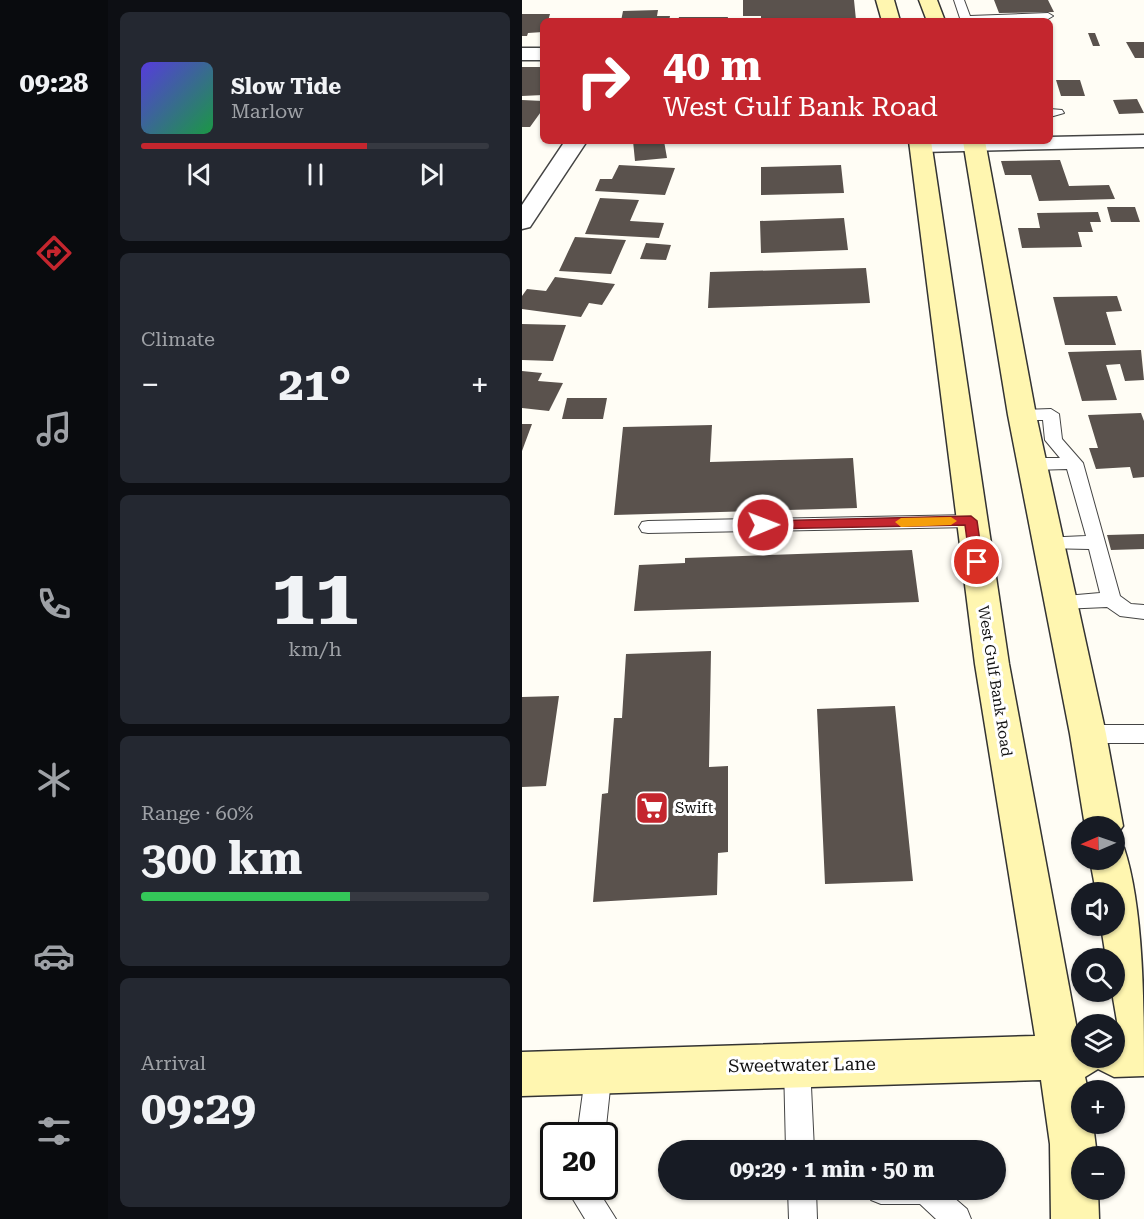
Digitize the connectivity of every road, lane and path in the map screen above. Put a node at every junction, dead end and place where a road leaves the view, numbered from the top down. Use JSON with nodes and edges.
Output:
{"nodes":[{"id":1,"x":885,"y":0,"type":"edge"},
{"id":2,"x":928,"y":0,"type":"edge"},
{"id":3,"x":959,"y":0,"type":"edge"},
{"id":4,"x":1048,"y":16,"type":"dead end"},
{"id":5,"x":890,"y":18,"type":"edge"},
{"id":6,"x":935,"y":18,"type":"edge"},
{"id":7,"x":964,"y":18,"type":"edge"},
{"id":8,"x":1006,"y":18,"type":"edge"},
{"id":9,"x":522,"y":54,"type":"edge"},
{"id":10,"x":540,"y":54,"type":"edge"},
{"id":11,"x":1144,"y":141,"type":"edge"},
{"id":12,"x":1053,"y":142,"type":"edge"},
{"id":13,"x":574,"y":144,"type":"edge"},
{"id":14,"x":921,"y":144,"type":"edge"},
{"id":15,"x":974,"y":144,"type":"edge"},
{"id":16,"x":522,"y":222,"type":"edge"},
{"id":17,"x":1022,"y":415,"type":"junction"},
{"id":18,"x":1074,"y":463,"type":"junction"},
{"id":19,"x":1034,"y":464,"type":"junction"},
{"id":20,"x":971,"y":521,"type":"junction"},
{"id":21,"x":648,"y":528,"type":"dead end"},
{"id":22,"x":1097,"y":542,"type":"junction"},
{"id":23,"x":1049,"y":543,"type":"junction"},
{"id":24,"x":1112,"y":600,"type":"junction"},
{"id":25,"x":1061,"y":602,"type":"junction"},
{"id":26,"x":1144,"y":612,"type":"edge"},
{"id":27,"x":1088,"y":734,"type":"junction"},
{"id":28,"x":1144,"y":734,"type":"edge"},
{"id":29,"x":1102,"y":816,"type":"edge"},
{"id":30,"x":1112,"y":870,"type":"edge"},
{"id":31,"x":1144,"y":1054,"type":"edge"},
{"id":32,"x":1125,"y":1055,"type":"edge"},
{"id":33,"x":1071,"y":1057,"type":"edge"},
{"id":34,"x":797,"y":1065,"type":"junction"},
{"id":35,"x":1071,"y":1068,"type":"edge"},
{"id":36,"x":599,"y":1070,"type":"junction"},
{"id":37,"x":522,"y":1074,"type":"edge"},
{"id":38,"x":593,"y":1122,"type":"edge"},
{"id":39,"x":800,"y":1140,"type":"edge"},
{"id":40,"x":588,"y":1200,"type":"edge"},
{"id":41,"x":802,"y":1200,"type":"edge"},
{"id":42,"x":936,"y":1200,"type":"edge"},
{"id":43,"x":602,"y":1219,"type":"edge"},
{"id":44,"x":803,"y":1219,"type":"edge"},
{"id":45,"x":957,"y":1219,"type":"edge"},
{"id":46,"x":1075,"y":1219,"type":"edge"}],
"edges":[{"from":1,"to":5,"type":"main road"},
{"from":2,"to":6,"type":"main road"},
{"from":3,"to":7,"type":"lane"},
{"from":4,"to":8,"type":"lane"},
{"from":9,"to":10,"type":"street"},
{"from":11,"to":12,"type":"street"},
{"from":13,"to":16,"type":"street"},
{"from":14,"to":20,"type":"main road","name":"West Gulf Bank Road"},
{"from":15,"to":17,"type":"main road"},
{"from":17,"to":18,"type":"lane"},
{"from":17,"to":19,"type":"main road"},
{"from":18,"to":19,"type":"lane"},
{"from":18,"to":22,"type":"lane"},
{"from":19,"to":23,"type":"main road"},
{"from":20,"to":21,"type":"lane"},
{"from":20,"to":33,"type":"main road","name":"West Gulf Bank Road"},
{"from":22,"to":23,"type":"lane"},
{"from":22,"to":24,"type":"lane"},
{"from":23,"to":25,"type":"main road"},
{"from":24,"to":25,"type":"lane"},
{"from":24,"to":26,"type":"lane"},
{"from":25,"to":27,"type":"main road"},
{"from":27,"to":28,"type":"lane"},
{"from":27,"to":29,"type":"main road"},
{"from":30,"to":31,"type":"main road"},
{"from":31,"to":32,"type":"main road"},
{"from":33,"to":34,"type":"main road","name":"Sweetwater Lane"},
{"from":34,"to":36,"type":"main road","name":"Sweetwater Lane"},
{"from":34,"to":39,"type":"lane"},
{"from":35,"to":46,"type":"main road","name":"West Gulf Bank Road"},
{"from":36,"to":37,"type":"main road","name":"Sweetwater Lane"},
{"from":36,"to":38,"type":"lane"},
{"from":40,"to":43,"type":"lane"},
{"from":41,"to":44,"type":"lane"},
{"from":42,"to":45,"type":"lane"}]}
